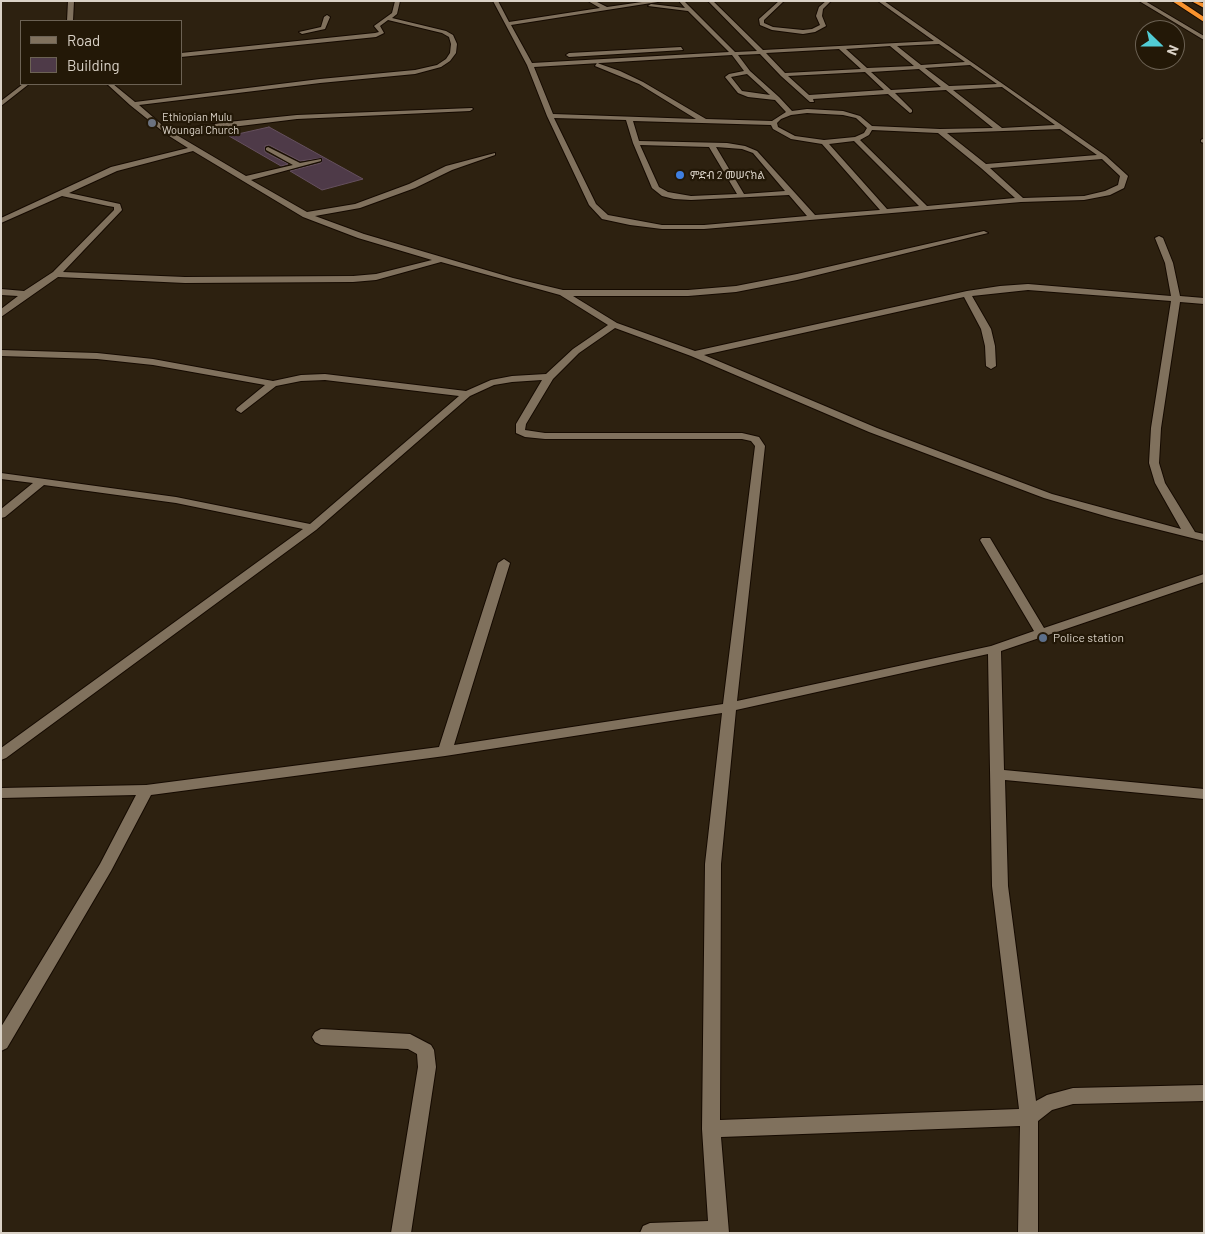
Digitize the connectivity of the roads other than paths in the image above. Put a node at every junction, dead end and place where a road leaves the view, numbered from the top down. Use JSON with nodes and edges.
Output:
{"nodes":[{"id":1,"x":71,"y":1,"type":"edge"},
{"id":2,"x":398,"y":1,"type":"edge"},
{"id":3,"x":494,"y":1,"type":"edge"},
{"id":4,"x":590,"y":1,"type":"edge"},
{"id":5,"x":662,"y":1,"type":"edge"},
{"id":6,"x":680,"y":1,"type":"edge"},
{"id":7,"x":710,"y":1,"type":"edge"},
{"id":8,"x":782,"y":1,"type":"edge"},
{"id":9,"x":828,"y":1,"type":"edge"},
{"id":10,"x":880,"y":1,"type":"edge"},
{"id":11,"x":1142,"y":1,"type":"edge"},
{"id":12,"x":1169,"y":1,"type":"edge"},
{"id":13,"x":1175,"y":1,"type":"edge"},
{"id":14,"x":1195,"y":1,"type":"edge"},
{"id":15,"x":643,"y":6,"type":"junction"},
{"id":16,"x":1204,"y":6,"type":"edge"},
{"id":17,"x":606,"y":9,"type":"junction"},
{"id":18,"x":688,"y":10,"type":"junction"},
{"id":19,"x":1194,"y":13,"type":"junction"},
{"id":20,"x":327,"y":17,"type":"dead end"},
{"id":21,"x":389,"y":19,"type":"junction"},
{"id":22,"x":70,"y":20,"type":"edge"},
{"id":23,"x":1204,"y":20,"type":"edge"},
{"id":24,"x":296,"y":24,"type":"dead end"},
{"id":25,"x":508,"y":24,"type":"junction"},
{"id":26,"x":302,"y":32,"type":"junction"},
{"id":27,"x":930,"y":36,"type":"junction"},
{"id":28,"x":900,"y":37,"type":"dead end"},
{"id":29,"x":1204,"y":38,"type":"edge"},
{"id":30,"x":307,"y":40,"type":"junction"},
{"id":31,"x":940,"y":42,"type":"junction"},
{"id":32,"x":755,"y":44,"type":"junction"},
{"id":33,"x":765,"y":44,"type":"dead end"},
{"id":34,"x":745,"y":45,"type":"dead end"},
{"id":35,"x":892,"y":45,"type":"junction"},
{"id":36,"x":726,"y":46,"type":"junction"},
{"id":37,"x":735,"y":46,"type":"dead end"},
{"id":38,"x":716,"y":47,"type":"dead end"},
{"id":39,"x":686,"y":48,"type":"dead end"},
{"id":40,"x":840,"y":48,"type":"junction"},
{"id":41,"x":761,"y":52,"type":"junction"},
{"id":42,"x":734,"y":54,"type":"junction"},
{"id":43,"x":182,"y":55,"type":"edge"},
{"id":44,"x":558,"y":56,"type":"dead end"},
{"id":45,"x":524,"y":57,"type":"junction"},
{"id":46,"x":533,"y":57,"type":"dead end"},
{"id":47,"x":590,"y":63,"type":"junction"},
{"id":48,"x":971,"y":63,"type":"junction"},
{"id":49,"x":530,"y":65,"type":"junction"},
{"id":50,"x":920,"y":66,"type":"junction"},
{"id":51,"x":866,"y":70,"type":"junction"},
{"id":52,"x":748,"y":72,"type":"junction"},
{"id":53,"x":783,"y":75,"type":"junction"},
{"id":54,"x":25,"y":85,"type":"edge"},
{"id":55,"x":111,"y":85,"type":"edge"},
{"id":56,"x":1003,"y":85,"type":"junction"},
{"id":57,"x":949,"y":89,"type":"junction"},
{"id":58,"x":888,"y":93,"type":"junction"},
{"id":59,"x":1,"y":94,"type":"edge"},
{"id":60,"x":13,"y":94,"type":"junction"},
{"id":61,"x":807,"y":97,"type":"junction"},
{"id":62,"x":777,"y":98,"type":"junction"},
{"id":63,"x":1,"y":104,"type":"edge"},
{"id":64,"x":132,"y":104,"type":"junction"},
{"id":65,"x":470,"y":109,"type":"dead end"},
{"id":66,"x":826,"y":111,"type":"junction"},
{"id":67,"x":910,"y":111,"type":"dead end"},
{"id":68,"x":790,"y":114,"type":"junction"},
{"id":69,"x":550,"y":116,"type":"junction"},
{"id":70,"x":628,"y":119,"type":"junction"},
{"id":71,"x":706,"y":121,"type":"junction"},
{"id":72,"x":774,"y":123,"type":"junction"},
{"id":73,"x":1061,"y":126,"type":"junction"},
{"id":74,"x":870,"y":128,"type":"junction"},
{"id":75,"x":1000,"y":130,"type":"junction"},
{"id":76,"x":940,"y":131,"type":"junction"},
{"id":77,"x":168,"y":133,"type":"junction"},
{"id":78,"x":856,"y":139,"type":"junction"},
{"id":79,"x":824,"y":142,"type":"junction"},
{"id":80,"x":636,"y":143,"type":"junction"},
{"id":81,"x":711,"y":144,"type":"junction"},
{"id":82,"x":192,"y":149,"type":"junction"},
{"id":83,"x":268,"y":149,"type":"dead end"},
{"id":84,"x":493,"y":154,"type":"dead end"},
{"id":85,"x":1104,"y":157,"type":"junction"},
{"id":86,"x":319,"y":160,"type":"dead end"},
{"id":87,"x":299,"y":165,"type":"junction"},
{"id":88,"x":984,"y":166,"type":"junction"},
{"id":89,"x":245,"y":179,"type":"junction"},
{"id":90,"x":61,"y":193,"type":"junction"},
{"id":91,"x":791,"y":193,"type":"junction"},
{"id":92,"x":742,"y":196,"type":"junction"},
{"id":93,"x":1021,"y":200,"type":"junction"},
{"id":94,"x":926,"y":209,"type":"junction"},
{"id":95,"x":885,"y":212,"type":"junction"},
{"id":96,"x":306,"y":214,"type":"junction"},
{"id":97,"x":814,"y":218,"type":"junction"},
{"id":98,"x":1,"y":220,"type":"edge"},
{"id":99,"x":984,"y":233,"type":"dead end"},
{"id":100,"x":1159,"y":238,"type":"dead end"},
{"id":101,"x":442,"y":260,"type":"junction"},
{"id":102,"x":56,"y":274,"type":"junction"},
{"id":103,"x":1,"y":292,"type":"edge"},
{"id":104,"x":563,"y":293,"type":"junction"},
{"id":105,"x":26,"y":294,"type":"junction"},
{"id":106,"x":967,"y":294,"type":"junction"},
{"id":107,"x":1176,"y":299,"type":"junction"},
{"id":108,"x":1204,"y":301,"type":"edge"},
{"id":109,"x":1,"y":314,"type":"edge"},
{"id":110,"x":614,"y":325,"type":"junction"},
{"id":111,"x":1,"y":353,"type":"edge"},
{"id":112,"x":694,"y":354,"type":"junction"},
{"id":113,"x":991,"y":366,"type":"dead end"},
{"id":114,"x":549,"y":377,"type":"junction"},
{"id":115,"x":273,"y":384,"type":"junction"},
{"id":116,"x":467,"y":394,"type":"junction"},
{"id":117,"x":241,"y":410,"type":"dead end"},
{"id":118,"x":1,"y":476,"type":"edge"},
{"id":119,"x":42,"y":481,"type":"junction"},
{"id":120,"x":1,"y":515,"type":"edge"},
{"id":121,"x":312,"y":528,"type":"junction"},
{"id":122,"x":1190,"y":534,"type":"junction"},
{"id":123,"x":1204,"y":538,"type":"edge"},
{"id":124,"x":986,"y":540,"type":"dead end"},
{"id":125,"x":504,"y":563,"type":"dead end"},
{"id":126,"x":1204,"y":578,"type":"edge"},
{"id":127,"x":1042,"y":633,"type":"junction"},
{"id":128,"x":994,"y":649,"type":"junction"},
{"id":129,"x":730,"y":707,"type":"junction"},
{"id":130,"x":445,"y":751,"type":"junction"},
{"id":131,"x":1,"y":755,"type":"edge"},
{"id":132,"x":997,"y":774,"type":"junction"},
{"id":133,"x":146,"y":790,"type":"junction"},
{"id":134,"x":1,"y":793,"type":"edge"},
{"id":135,"x":1204,"y":794,"type":"edge"},
{"id":136,"x":320,"y":1037,"type":"dead end"},
{"id":137,"x":1,"y":1043,"type":"edge"},
{"id":138,"x":1204,"y":1093,"type":"edge"},
{"id":139,"x":1029,"y":1117,"type":"junction"},
{"id":140,"x":712,"y":1129,"type":"junction"},
{"id":141,"x":719,"y":1231,"type":"edge"},
{"id":142,"x":401,"y":1233,"type":"edge"},
{"id":143,"x":650,"y":1233,"type":"edge"},
{"id":144,"x":1028,"y":1233,"type":"edge"}],
"edges":[{"from":1,"to":22,"type":"street"},
{"from":2,"to":21,"type":"street"},
{"from":3,"to":25,"type":"street"},
{"from":4,"to":17,"type":"street"},
{"from":5,"to":15,"type":"street"},
{"from":6,"to":18,"type":"street"},
{"from":7,"to":32,"type":"street"},
{"from":8,"to":9,"type":"street"},
{"from":10,"to":27,"type":"street"},
{"from":11,"to":29,"type":"street"},
{"from":12,"to":19,"type":"highway"},
{"from":13,"to":19,"type":"highway"},
{"from":14,"to":16,"type":"highway"},
{"from":15,"to":17,"type":"street"},
{"from":15,"to":18,"type":"street"},
{"from":17,"to":25,"type":"street"},
{"from":18,"to":36,"type":"street"},
{"from":19,"to":23,"type":"highway"},
{"from":20,"to":26,"type":"street"},
{"from":21,"to":30,"type":"street"},
{"from":21,"to":64,"type":"street"},
{"from":24,"to":26,"type":"street"},
{"from":25,"to":45,"type":"street"},
{"from":26,"to":30,"type":"street"},
{"from":27,"to":28,"type":"street"},
{"from":27,"to":31,"type":"street"},
{"from":30,"to":43,"type":"street"},
{"from":31,"to":35,"type":"street"},
{"from":31,"to":48,"type":"street"},
{"from":32,"to":33,"type":"street"},
{"from":32,"to":34,"type":"street"},
{"from":32,"to":41,"type":"street"},
{"from":35,"to":40,"type":"street"},
{"from":35,"to":50,"type":"street"},
{"from":36,"to":37,"type":"street"},
{"from":36,"to":38,"type":"street"},
{"from":36,"to":42,"type":"street"},
{"from":39,"to":44,"type":"street"},
{"from":40,"to":41,"type":"street"},
{"from":40,"to":51,"type":"street"},
{"from":41,"to":42,"type":"street"},
{"from":41,"to":53,"type":"street"},
{"from":42,"to":47,"type":"street"},
{"from":42,"to":52,"type":"street"},
{"from":45,"to":46,"type":"street"},
{"from":45,"to":49,"type":"street"},
{"from":47,"to":49,"type":"street"},
{"from":47,"to":71,"type":"street"},
{"from":48,"to":50,"type":"street"},
{"from":48,"to":56,"type":"street"},
{"from":49,"to":69,"type":"street"},
{"from":50,"to":51,"type":"street"},
{"from":50,"to":57,"type":"street"},
{"from":51,"to":53,"type":"street"},
{"from":51,"to":58,"type":"street"},
{"from":52,"to":62,"type":"street"},
{"from":52,"to":62,"type":"street"},
{"from":53,"to":61,"type":"street"},
{"from":54,"to":60,"type":"street"},
{"from":55,"to":64,"type":"street"},
{"from":56,"to":57,"type":"street"},
{"from":56,"to":73,"type":"street"},
{"from":57,"to":58,"type":"street"},
{"from":57,"to":75,"type":"street"},
{"from":58,"to":61,"type":"street"},
{"from":58,"to":67,"type":"street"},
{"from":59,"to":60,"type":"street"},
{"from":60,"to":63,"type":"street"},
{"from":61,"to":66,"type":"street"},
{"from":62,"to":68,"type":"street"},
{"from":64,"to":77,"type":"street"},
{"from":65,"to":77,"type":"street"},
{"from":66,"to":68,"type":"street"},
{"from":66,"to":74,"type":"street"},
{"from":68,"to":72,"type":"street"},
{"from":69,"to":70,"type":"street"},
{"from":69,"to":97,"type":"street"},
{"from":70,"to":71,"type":"street"},
{"from":70,"to":80,"type":"street"},
{"from":71,"to":72,"type":"street"},
{"from":72,"to":79,"type":"street"},
{"from":73,"to":75,"type":"street"},
{"from":73,"to":85,"type":"street"},
{"from":74,"to":76,"type":"street"},
{"from":74,"to":78,"type":"street"},
{"from":75,"to":76,"type":"street"},
{"from":76,"to":88,"type":"street"},
{"from":77,"to":82,"type":"street"},
{"from":78,"to":79,"type":"street"},
{"from":78,"to":94,"type":"street"},
{"from":79,"to":95,"type":"street"},
{"from":80,"to":81,"type":"street"},
{"from":80,"to":92,"type":"street"},
{"from":81,"to":91,"type":"street"},
{"from":81,"to":92,"type":"street"},
{"from":82,"to":89,"type":"street"},
{"from":82,"to":90,"type":"street"},
{"from":83,"to":87,"type":"street"},
{"from":84,"to":96,"type":"street"},
{"from":85,"to":88,"type":"street"},
{"from":85,"to":93,"type":"street"},
{"from":86,"to":87,"type":"street"},
{"from":87,"to":89,"type":"street"},
{"from":88,"to":93,"type":"street"},
{"from":89,"to":96,"type":"street"},
{"from":90,"to":98,"type":"street"},
{"from":90,"to":102,"type":"street"},
{"from":91,"to":92,"type":"street"},
{"from":91,"to":97,"type":"street"},
{"from":93,"to":94,"type":"street"},
{"from":94,"to":95,"type":"street"},
{"from":95,"to":97,"type":"street"},
{"from":96,"to":101,"type":"street"},
{"from":99,"to":104,"type":"street"},
{"from":100,"to":107,"type":"street"},
{"from":101,"to":102,"type":"street"},
{"from":101,"to":104,"type":"street"},
{"from":102,"to":105,"type":"street"},
{"from":103,"to":105,"type":"street"},
{"from":104,"to":110,"type":"street"},
{"from":105,"to":109,"type":"street"},
{"from":106,"to":107,"type":"street"},
{"from":106,"to":112,"type":"street"},
{"from":106,"to":113,"type":"street"},
{"from":107,"to":108,"type":"street"},
{"from":107,"to":122,"type":"street"},
{"from":110,"to":112,"type":"street"},
{"from":110,"to":114,"type":"street"},
{"from":111,"to":115,"type":"street"},
{"from":112,"to":122,"type":"street"},
{"from":114,"to":116,"type":"street"},
{"from":114,"to":129,"type":"street"},
{"from":115,"to":116,"type":"street"},
{"from":115,"to":117,"type":"street"},
{"from":116,"to":121,"type":"street"},
{"from":118,"to":119,"type":"street"},
{"from":119,"to":120,"type":"street"},
{"from":119,"to":121,"type":"street"},
{"from":121,"to":131,"type":"street"},
{"from":122,"to":123,"type":"street"},
{"from":124,"to":127,"type":"street"},
{"from":125,"to":130,"type":"street"},
{"from":126,"to":127,"type":"street"},
{"from":127,"to":128,"type":"street"},
{"from":128,"to":129,"type":"street"},
{"from":128,"to":132,"type":"street"},
{"from":129,"to":130,"type":"street"},
{"from":129,"to":140,"type":"street"},
{"from":130,"to":133,"type":"street"},
{"from":132,"to":135,"type":"street"},
{"from":132,"to":139,"type":"street"},
{"from":133,"to":134,"type":"street"},
{"from":133,"to":137,"type":"street"},
{"from":136,"to":142,"type":"street"},
{"from":138,"to":139,"type":"street"},
{"from":139,"to":140,"type":"street"},
{"from":139,"to":144,"type":"street"},
{"from":140,"to":141,"type":"street"},
{"from":141,"to":143,"type":"street"}]}
